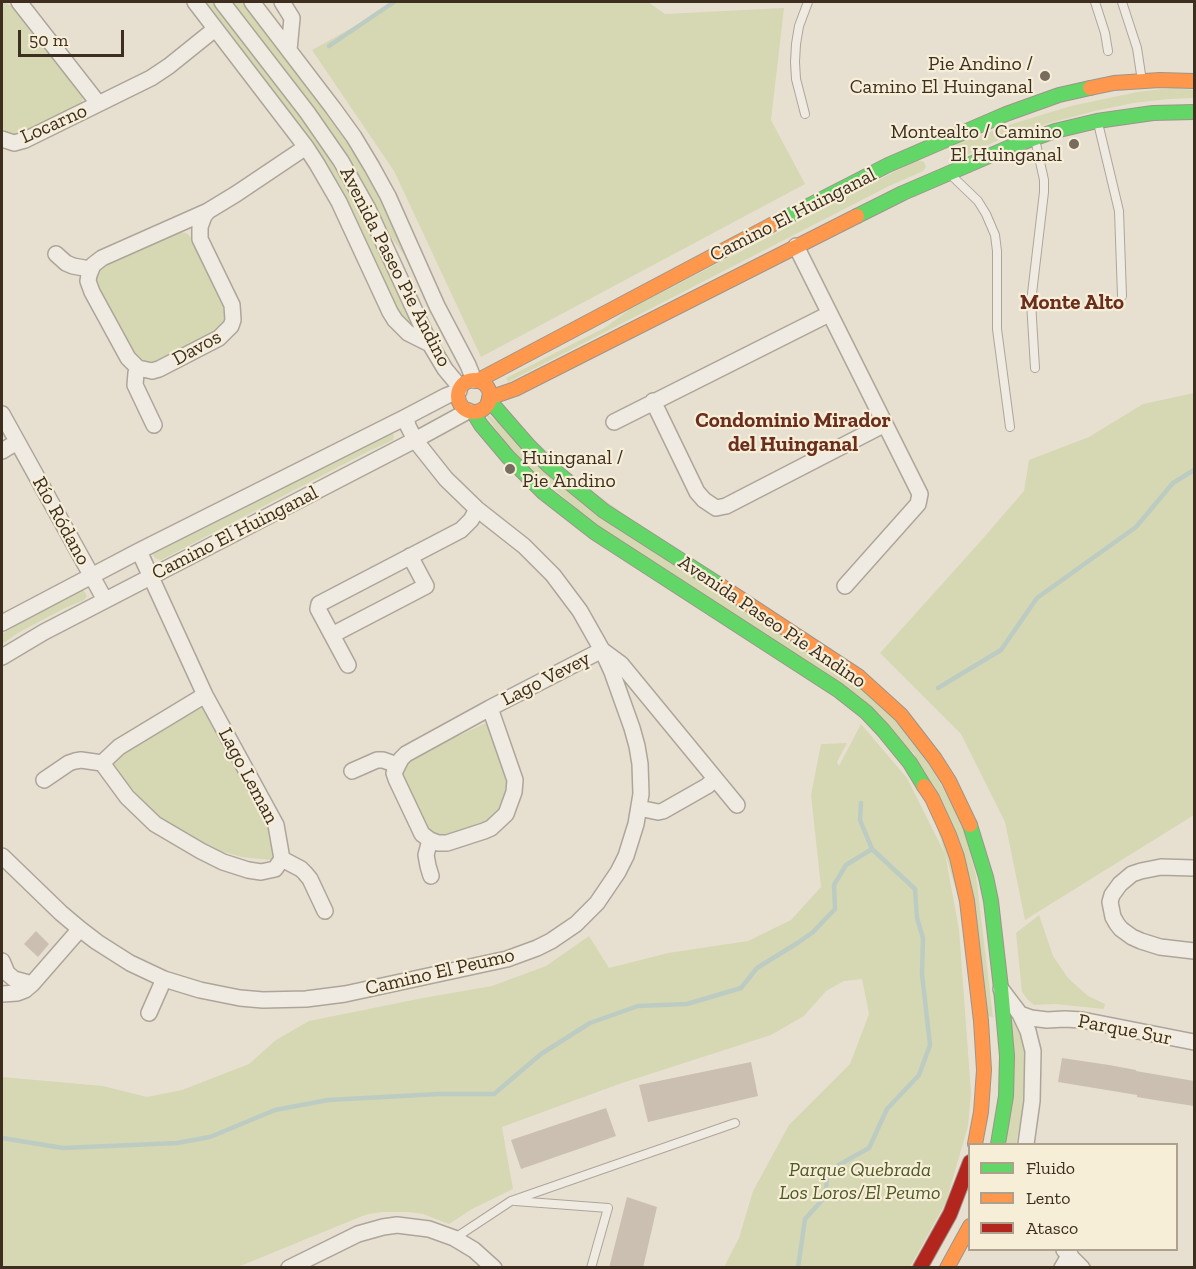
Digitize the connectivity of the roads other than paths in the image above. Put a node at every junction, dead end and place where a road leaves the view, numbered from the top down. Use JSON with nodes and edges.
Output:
{"nodes":[{"id":1,"x":19,"y":2,"type":"edge"},
{"id":2,"x":195,"y":2,"type":"edge"},
{"id":3,"x":222,"y":2,"type":"edge"},
{"id":4,"x":252,"y":2,"type":"edge"},
{"id":5,"x":282,"y":2,"type":"edge"},
{"id":6,"x":808,"y":2,"type":"edge"},
{"id":7,"x":1095,"y":2,"type":"edge"},
{"id":8,"x":1122,"y":2,"type":"edge"},
{"id":9,"x":215,"y":29,"type":"junction"},
{"id":10,"x":289,"y":50,"type":"junction"},
{"id":11,"x":1108,"y":51,"type":"dead end"},
{"id":12,"x":1142,"y":81,"type":"junction"},
{"id":13,"x":1194,"y":81,"type":"edge"},
{"id":14,"x":99,"y":104,"type":"junction"},
{"id":15,"x":1194,"y":112,"type":"edge"},
{"id":16,"x":805,"y":114,"type":"dead end"},
{"id":17,"x":1097,"y":121,"type":"junction"},
{"id":18,"x":1034,"y":138,"type":"junction"},
{"id":19,"x":4,"y":144,"type":"edge"},
{"id":20,"x":306,"y":147,"type":"junction"},
{"id":21,"x":940,"y":159,"type":"junction"},
{"id":22,"x":208,"y":211,"type":"junction"},
{"id":23,"x":171,"y":228,"type":"junction"},
{"id":24,"x":200,"y":239,"type":"junction"},
{"id":25,"x":795,"y":246,"type":"junction"},
{"id":26,"x":56,"y":254,"type":"dead end"},
{"id":27,"x":90,"y":269,"type":"junction"},
{"id":28,"x":1122,"y":296,"type":"dead end"},
{"id":29,"x":830,"y":314,"type":"junction"},
{"id":30,"x":430,"y":344,"type":"junction"},
{"id":31,"x":138,"y":368,"type":"junction"},
{"id":32,"x":1035,"y":368,"type":"dead end"},
{"id":33,"x":468,"y":385,"type":"junction"},
{"id":34,"x":489,"y":400,"type":"junction"},
{"id":35,"x":653,"y":401,"type":"junction"},
{"id":36,"x":471,"y":411,"type":"junction"},
{"id":37,"x":2,"y":414,"type":"edge"},
{"id":38,"x":406,"y":417,"type":"junction"},
{"id":39,"x":614,"y":422,"type":"dead end"},
{"id":40,"x":885,"y":424,"type":"junction"},
{"id":41,"x":154,"y":425,"type":"dead end"},
{"id":42,"x":1010,"y":427,"type":"dead end"},
{"id":43,"x":415,"y":440,"type":"junction"},
{"id":44,"x":17,"y":442,"type":"junction"},
{"id":45,"x":2,"y":451,"type":"edge"},
{"id":46,"x":477,"y":509,"type":"junction"},
{"id":47,"x":139,"y":550,"type":"junction"},
{"id":48,"x":410,"y":556,"type":"junction"},
{"id":49,"x":92,"y":575,"type":"junction"},
{"id":50,"x":152,"y":576,"type":"junction"},
{"id":51,"x":845,"y":586,"type":"dead end"},
{"id":52,"x":105,"y":600,"type":"junction"},
{"id":53,"x":2,"y":623,"type":"edge"},
{"id":54,"x":332,"y":635,"type":"junction"},
{"id":55,"x":602,"y":650,"type":"junction"},
{"id":56,"x":2,"y":657,"type":"edge"},
{"id":57,"x":348,"y":665,"type":"dead end"},
{"id":58,"x":205,"y":695,"type":"junction"},
{"id":59,"x":490,"y":708,"type":"junction"},
{"id":60,"x":102,"y":763,"type":"junction"},
{"id":61,"x":397,"y":765,"type":"junction"},
{"id":62,"x":352,"y":771,"type":"dead end"},
{"id":63,"x":715,"y":779,"type":"junction"},
{"id":64,"x":44,"y":780,"type":"dead end"},
{"id":65,"x":737,"y":805,"type":"dead end"},
{"id":66,"x":639,"y":808,"type":"junction"},
{"id":67,"x":430,"y":840,"type":"junction"},
{"id":68,"x":2,"y":856,"type":"edge"},
{"id":69,"x":282,"y":859,"type":"junction"},
{"id":70,"x":1194,"y":868,"type":"edge"},
{"id":71,"x":431,"y":876,"type":"dead end"},
{"id":72,"x":325,"y":910,"type":"dead end"},
{"id":73,"x":80,"y":929,"type":"junction"},
{"id":74,"x":1194,"y":951,"type":"edge"},
{"id":75,"x":2,"y":962,"type":"edge"},
{"id":76,"x":164,"y":979,"type":"junction"},
{"id":77,"x":32,"y":984,"type":"junction"},
{"id":78,"x":1001,"y":988,"type":"junction"},
{"id":79,"x":2,"y":994,"type":"edge"},
{"id":80,"x":149,"y":1013,"type":"dead end"},
{"id":81,"x":1020,"y":1014,"type":"junction"},
{"id":82,"x":1056,"y":1020,"type":"junction"},
{"id":83,"x":1194,"y":1042,"type":"edge"},
{"id":84,"x":1033,"y":1051,"type":"junction"},
{"id":85,"x":735,"y":1123,"type":"dead end"},
{"id":86,"x":975,"y":1143,"type":"edge"},
{"id":87,"x":998,"y":1143,"type":"edge"},
{"id":88,"x":1026,"y":1143,"type":"edge"},
{"id":89,"x":968,"y":1165,"type":"edge"},
{"id":90,"x":511,"y":1201,"type":"junction"},
{"id":91,"x":454,"y":1238,"type":"junction"},
{"id":92,"x":965,"y":1241,"type":"edge"},
{"id":93,"x":1065,"y":1257,"type":"edge"},
{"id":94,"x":289,"y":1268,"type":"edge"},
{"id":95,"x":494,"y":1268,"type":"edge"},
{"id":96,"x":591,"y":1268,"type":"edge"},
{"id":97,"x":920,"y":1268,"type":"edge"},
{"id":98,"x":947,"y":1268,"type":"edge"},
{"id":99,"x":1082,"y":1268,"type":"edge"}],
"edges":[{"from":1,"to":14,"type":"street","name":"Locarno"},
{"from":2,"to":9,"type":"street"},
{"from":3,"to":30,"type":"street","name":"Avenida Paseo Pie Andino"},
{"from":4,"to":10,"type":"street","name":"Avenida Paseo Pie Andino"},
{"from":5,"to":10,"type":"street"},
{"from":6,"to":16,"type":"lane"},
{"from":7,"to":11,"type":"lane"},
{"from":8,"to":12,"type":"lane"},
{"from":9,"to":14,"type":"street","name":"Locarno"},
{"from":9,"to":20,"type":"street"},
{"from":10,"to":33,"type":"street","name":"Avenida Paseo Pie Andino"},
{"from":12,"to":13,"type":"street","name":"Camino El Huinganal"},
{"from":12,"to":21,"type":"street","name":"Camino El Huinganal"},
{"from":14,"to":19,"type":"street","name":"Locarno"},
{"from":15,"to":17,"type":"street","name":"Camino El Huinganal"},
{"from":17,"to":18,"type":"street","name":"Camino El Huinganal"},
{"from":17,"to":28,"type":"lane"},
{"from":18,"to":21,"type":"street","name":"Camino El Huinganal"},
{"from":18,"to":32,"type":"lane"},
{"from":20,"to":22,"type":"street"},
{"from":20,"to":30,"type":"street"},
{"from":21,"to":25,"type":"street","name":"Camino El Huinganal"},
{"from":21,"to":33,"type":"street","name":"Camino El Huinganal"},
{"from":21,"to":42,"type":"lane"},
{"from":22,"to":23,"type":"street"},
{"from":22,"to":24,"type":"street"},
{"from":23,"to":24,"type":"street"},
{"from":23,"to":27,"type":"street"},
{"from":24,"to":31,"type":"street","name":"Davos"},
{"from":25,"to":29,"type":"street"},
{"from":25,"to":34,"type":"street","name":"Camino El Huinganal"},
{"from":26,"to":27,"type":"street"},
{"from":27,"to":31,"type":"street"},
{"from":29,"to":35,"type":"street"},
{"from":29,"to":40,"type":"street"},
{"from":30,"to":33,"type":"street","name":"Avenida Paseo Pie Andino"},
{"from":31,"to":41,"type":"street"},
{"from":33,"to":34,"type":"street"},
{"from":33,"to":36,"type":"street"},
{"from":33,"to":38,"type":"street","name":"Camino El Huinganal"},
{"from":34,"to":36,"type":"street"},
{"from":34,"to":78,"type":"street","name":"Avenida Paseo Pie Andino"},
{"from":35,"to":39,"type":"street"},
{"from":35,"to":40,"type":"street"},
{"from":36,"to":43,"type":"street","name":"Camino El Huinganal"},
{"from":36,"to":86,"type":"street","name":"Avenida Paseo Pie Andino"},
{"from":37,"to":44,"type":"street","name":"Río Ródano"},
{"from":38,"to":43,"type":"street","name":"Camino El Peumo"},
{"from":38,"to":47,"type":"street","name":"Camino El Huinganal"},
{"from":40,"to":51,"type":"street"},
{"from":43,"to":46,"type":"street","name":"Camino El Peumo"},
{"from":43,"to":50,"type":"street","name":"Camino El Huinganal"},
{"from":44,"to":45,"type":"street"},
{"from":44,"to":49,"type":"street","name":"Río Ródano"},
{"from":46,"to":48,"type":"street"},
{"from":46,"to":55,"type":"street","name":"Camino El Peumo"},
{"from":47,"to":49,"type":"street","name":"Camino El Huinganal"},
{"from":47,"to":50,"type":"street","name":"Lago Leman"},
{"from":48,"to":54,"type":"street"},
{"from":48,"to":54,"type":"street"},
{"from":49,"to":52,"type":"street","name":"Río Ródano"},
{"from":49,"to":53,"type":"street","name":"Camino El Huinganal"},
{"from":50,"to":52,"type":"street","name":"Camino El Huinganal"},
{"from":50,"to":58,"type":"street","name":"Lago Leman"},
{"from":52,"to":56,"type":"street","name":"Camino El Huinganal"},
{"from":54,"to":57,"type":"street"},
{"from":55,"to":59,"type":"street","name":"Lago Vevey"},
{"from":55,"to":63,"type":"street","name":"Camino El Peumo"},
{"from":55,"to":66,"type":"street","name":"Camino El Peumo"},
{"from":58,"to":60,"type":"street"},
{"from":58,"to":69,"type":"street","name":"Lago Leman"},
{"from":59,"to":61,"type":"street","name":"Lago Vevey"},
{"from":59,"to":67,"type":"street","name":"Lago Vevey"},
{"from":60,"to":64,"type":"street"},
{"from":60,"to":69,"type":"street"},
{"from":61,"to":62,"type":"street"},
{"from":61,"to":67,"type":"street"},
{"from":63,"to":65,"type":"street","name":"Camino El Peumo"},
{"from":63,"to":66,"type":"street"},
{"from":66,"to":76,"type":"street","name":"Camino El Peumo"},
{"from":67,"to":71,"type":"street"},
{"from":68,"to":73,"type":"street","name":"Camino El Peumo"},
{"from":69,"to":72,"type":"street"},
{"from":70,"to":74,"type":"street"},
{"from":73,"to":76,"type":"street","name":"Camino El Peumo"},
{"from":73,"to":77,"type":"street"},
{"from":75,"to":77,"type":"street"},
{"from":76,"to":80,"type":"street"},
{"from":77,"to":79,"type":"street"},
{"from":78,"to":81,"type":"street"},
{"from":78,"to":87,"type":"street","name":"Avenida Paseo Pie Andino"},
{"from":81,"to":82,"type":"street","name":"Parque Sur"},
{"from":81,"to":84,"type":"street"},
{"from":82,"to":83,"type":"street","name":"Parque Sur"},
{"from":82,"to":84,"type":"street","name":"Parque Sur"},
{"from":84,"to":88,"type":"street"},
{"from":85,"to":90,"type":"lane"},
{"from":89,"to":97,"type":"street"},
{"from":90,"to":91,"type":"lane"},
{"from":90,"to":96,"type":"lane"},
{"from":91,"to":94,"type":"street"},
{"from":91,"to":95,"type":"street"},
{"from":92,"to":98,"type":"street"},
{"from":93,"to":99,"type":"street"}]}
